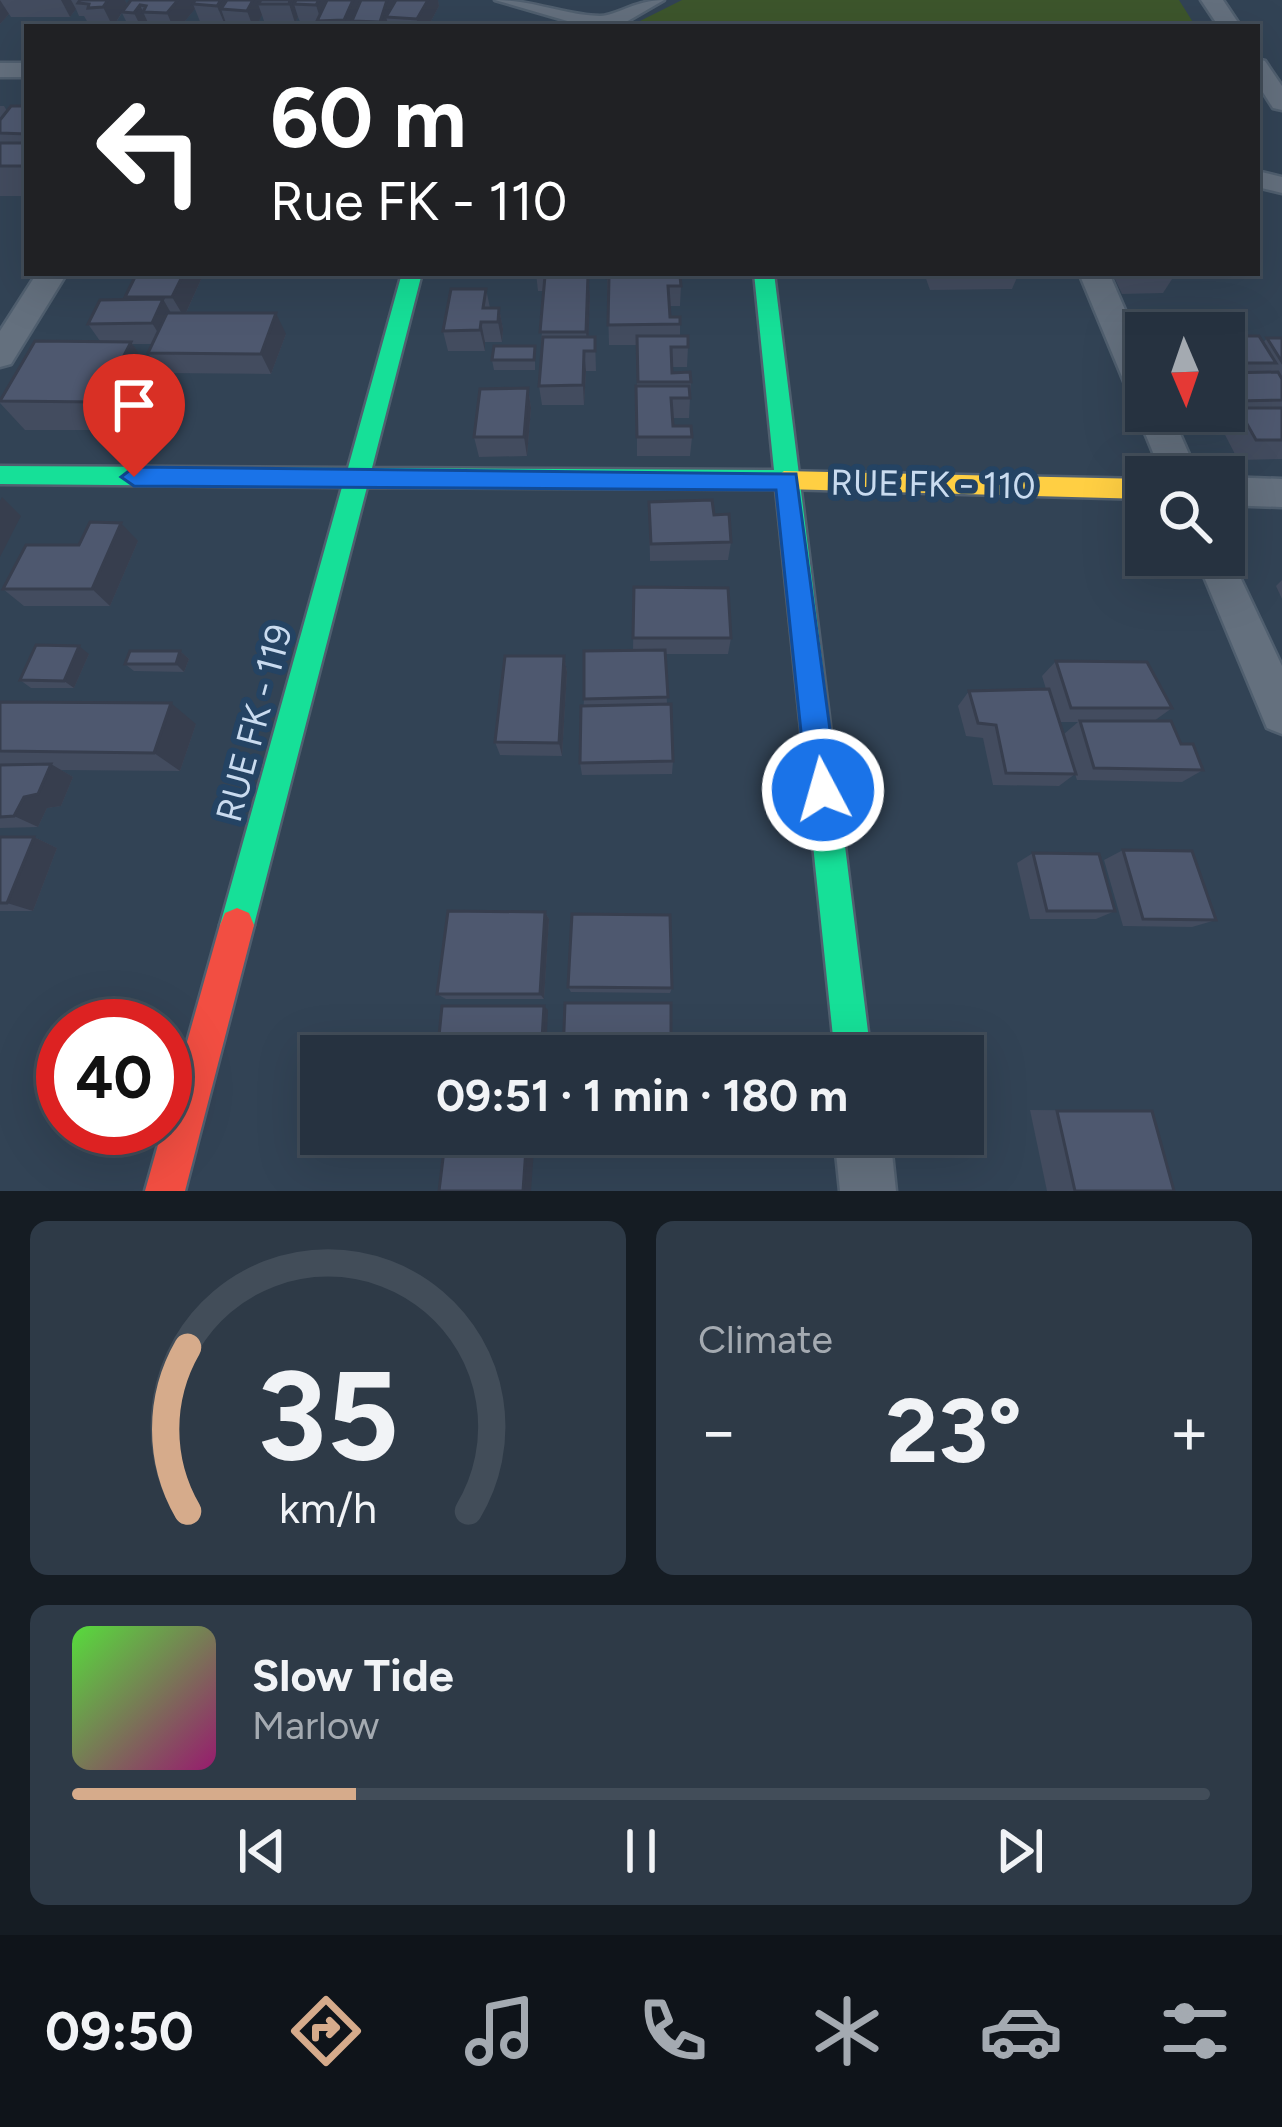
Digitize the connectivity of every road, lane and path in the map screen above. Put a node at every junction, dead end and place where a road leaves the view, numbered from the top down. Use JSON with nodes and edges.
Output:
{"nodes":[{"id":1,"x":506,"y":0,"type":"edge"},
{"id":2,"x":653,"y":0,"type":"edge"},
{"id":3,"x":600,"y":24,"type":"edge"},
{"id":4,"x":611,"y":24,"type":"edge"},
{"id":5,"x":1260,"y":70,"type":"edge"},
{"id":6,"x":1282,"y":103,"type":"edge"},
{"id":7,"x":50,"y":276,"type":"edge"},
{"id":8,"x":411,"y":276,"type":"edge"},
{"id":9,"x":764,"y":276,"type":"edge"},
{"id":10,"x":1095,"y":276,"type":"edge"},
{"id":11,"x":1125,"y":346,"type":"edge"},
{"id":12,"x":0,"y":356,"type":"edge"},
{"id":13,"x":0,"y":476,"type":"edge"},
{"id":14,"x":357,"y":479,"type":"junction"},
{"id":15,"x":788,"y":480,"type":"junction"},
{"id":16,"x":1125,"y":488,"type":"edge"},
{"id":17,"x":1245,"y":492,"type":"edge"},
{"id":18,"x":1282,"y":493,"type":"edge"},
{"id":19,"x":1223,"y":576,"type":"edge"},
{"id":20,"x":1282,"y":714,"type":"edge"},
{"id":21,"x":851,"y":1035,"type":"edge"},
{"id":22,"x":864,"y":1155,"type":"edge"},
{"id":23,"x":165,"y":1191,"type":"edge"},
{"id":24,"x":868,"y":1191,"type":"edge"}],
"edges":[{"from":1,"to":3,"type":"street"},
{"from":2,"to":4,"type":"street"},
{"from":5,"to":6,"type":"street"},
{"from":7,"to":12,"type":"street"},
{"from":8,"to":14,"type":"street","name":"RUE FK - 119"},
{"from":9,"to":15,"type":"street"},
{"from":10,"to":11,"type":"street"},
{"from":13,"to":14,"type":"street","name":"RUE FK - 110"},
{"from":14,"to":15,"type":"street","name":"RUE FK - 110"},
{"from":14,"to":23,"type":"street","name":"RUE FK - 119"},
{"from":15,"to":16,"type":"street","name":"RUE FK - 110"},
{"from":15,"to":21,"type":"street"},
{"from":17,"to":18,"type":"street"},
{"from":19,"to":20,"type":"street"},
{"from":22,"to":24,"type":"street"}]}
